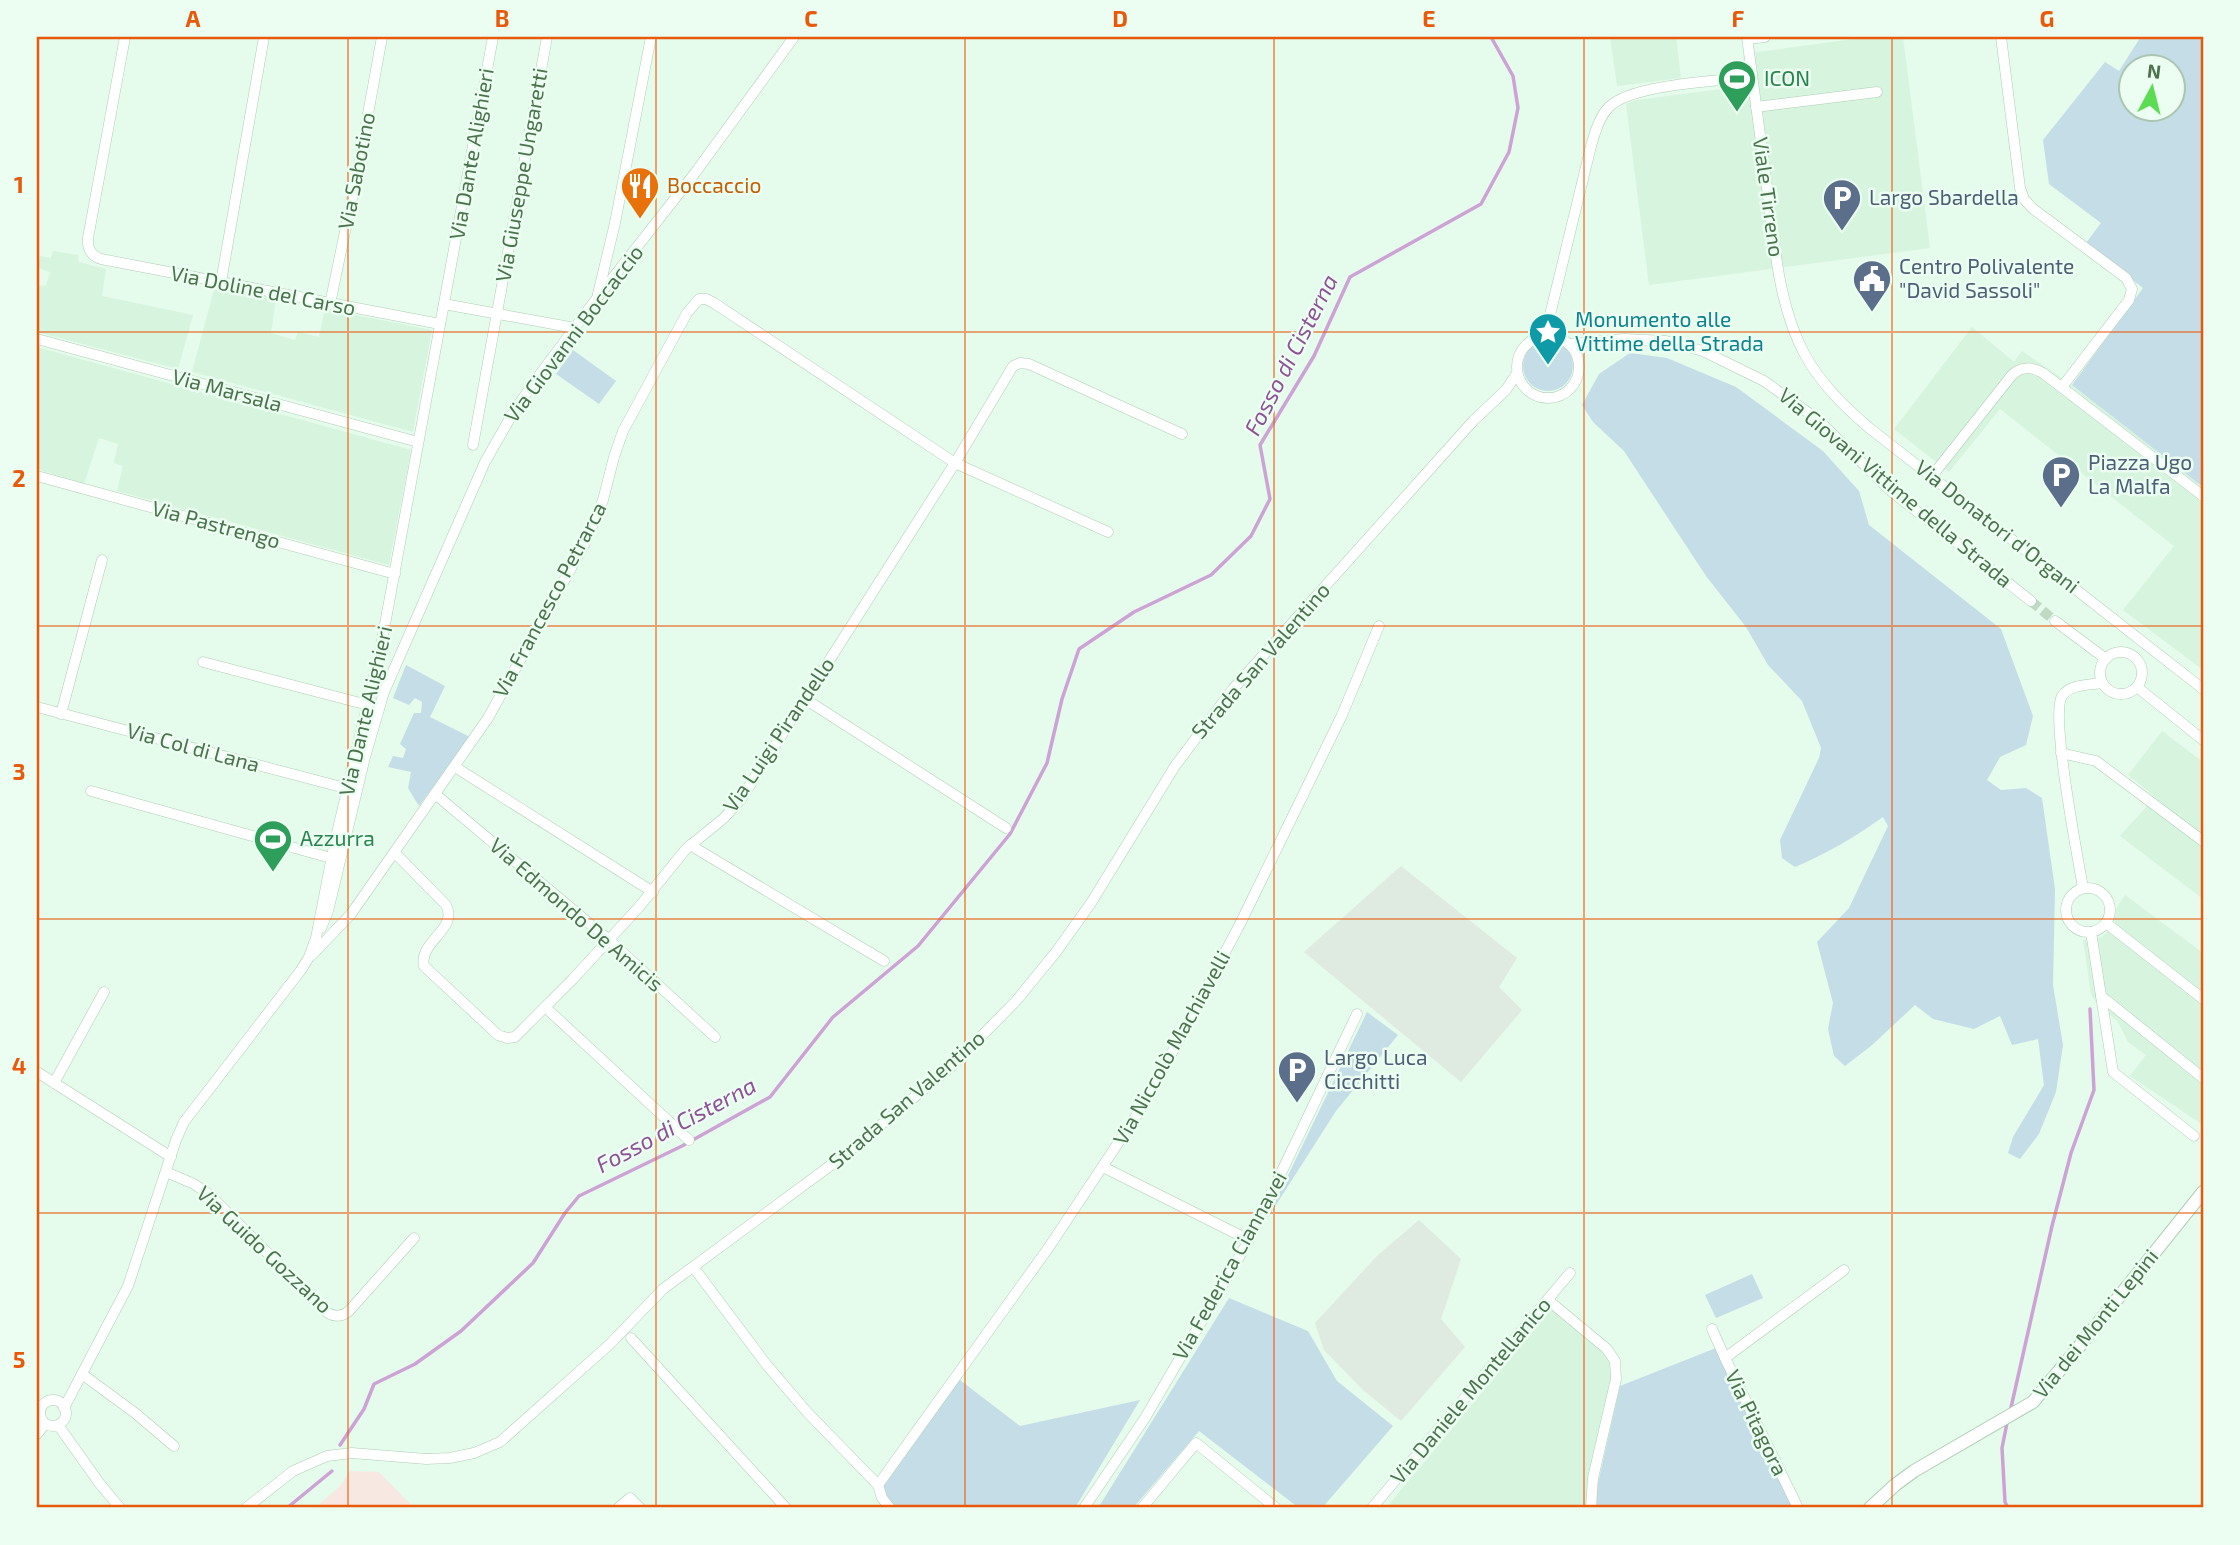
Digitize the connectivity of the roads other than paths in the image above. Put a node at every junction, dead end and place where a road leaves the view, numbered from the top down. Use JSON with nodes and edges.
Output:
{"nodes":[{"id":1,"x":125,"y":37,"type":"edge"},
{"id":2,"x":264,"y":37,"type":"edge"},
{"id":3,"x":382,"y":37,"type":"edge"},
{"id":4,"x":493,"y":37,"type":"edge"},
{"id":5,"x":547,"y":37,"type":"edge"},
{"id":6,"x":651,"y":37,"type":"edge"},
{"id":7,"x":794,"y":37,"type":"edge"},
{"id":8,"x":1765,"y":37,"type":"edge"},
{"id":9,"x":2001,"y":37,"type":"edge"},
{"id":10,"x":1747,"y":38,"type":"edge"},
{"id":11,"x":1752,"y":76,"type":"junction"},
{"id":12,"x":1877,"y":92,"type":"dead end"},
{"id":13,"x":1756,"y":107,"type":"junction"},
{"id":14,"x":221,"y":282,"type":"junction"},
{"id":15,"x":597,"y":298,"type":"junction"},
{"id":16,"x":330,"y":304,"type":"junction"},
{"id":17,"x":444,"y":304,"type":"junction"},
{"id":18,"x":497,"y":314,"type":"junction"},
{"id":19,"x":1550,"y":315,"type":"junction"},
{"id":20,"x":440,"y":324,"type":"junction"},
{"id":21,"x":575,"y":328,"type":"junction"},
{"id":22,"x":1556,"y":338,"type":"junction"},
{"id":23,"x":37,"y":339,"type":"edge"},
{"id":24,"x":1532,"y":340,"type":"junction"},
{"id":25,"x":1597,"y":341,"type":"junction"},
{"id":26,"x":1569,"y":345,"type":"junction"},
{"id":27,"x":1804,"y":353,"type":"joint"},
{"id":28,"x":1578,"y":361,"type":"junction"},
{"id":29,"x":1517,"y":373,"type":"junction"},
{"id":30,"x":2062,"y":387,"type":"junction"},
{"id":31,"x":1506,"y":390,"type":"junction"},
{"id":32,"x":1526,"y":390,"type":"junction"},
{"id":33,"x":1182,"y":434,"type":"dead end"},
{"id":34,"x":418,"y":442,"type":"junction"},
{"id":35,"x":473,"y":446,"type":"dead end"},
{"id":36,"x":955,"y":463,"type":"junction"},
{"id":37,"x":37,"y":476,"type":"edge"},
{"id":38,"x":1932,"y":476,"type":"junction"},
{"id":39,"x":2203,"y":496,"type":"edge"},
{"id":40,"x":1108,"y":532,"type":"dead end"},
{"id":41,"x":102,"y":560,"type":"dead end"},
{"id":42,"x":395,"y":574,"type":"junction"},
{"id":43,"x":2031,"y":601,"type":"tunnel mouth"},
{"id":44,"x":2055,"y":621,"type":"tunnel mouth"},
{"id":45,"x":1379,"y":626,"type":"dead end"},
{"id":46,"x":2106,"y":659,"type":"junction"},
{"id":47,"x":203,"y":662,"type":"dead end"},
{"id":48,"x":2102,"y":682,"type":"junction"},
{"id":49,"x":2137,"y":687,"type":"junction"},
{"id":50,"x":2203,"y":689,"type":"edge"},
{"id":51,"x":805,"y":699,"type":"junction"},
{"id":52,"x":368,"y":705,"type":"junction"},
{"id":53,"x":37,"y":707,"type":"edge"},
{"id":54,"x":61,"y":714,"type":"junction"},
{"id":55,"x":2203,"y":740,"type":"edge"},
{"id":56,"x":2061,"y":753,"type":"junction"},
{"id":57,"x":454,"y":767,"type":"junction"},
{"id":58,"x":349,"y":789,"type":"junction"},
{"id":59,"x":91,"y":791,"type":"dead end"},
{"id":60,"x":435,"y":794,"type":"junction"},
{"id":61,"x":1006,"y":828,"type":"dead end"},
{"id":62,"x":2203,"y":841,"type":"edge"},
{"id":63,"x":690,"y":845,"type":"junction"},
{"id":64,"x":396,"y":853,"type":"junction"},
{"id":65,"x":331,"y":858,"type":"junction"},
{"id":66,"x":2083,"y":888,"type":"junction"},
{"id":67,"x":653,"y":892,"type":"junction"},
{"id":68,"x":2106,"y":923,"type":"junction"},
{"id":69,"x":2091,"y":932,"type":"junction"},
{"id":70,"x":316,"y":938,"type":"junction"},
{"id":71,"x":609,"y":940,"type":"junction"},
{"id":72,"x":309,"y":957,"type":"junction"},
{"id":73,"x":884,"y":961,"type":"dead end"},
{"id":74,"x":104,"y":992,"type":"dead end"},
{"id":75,"x":2101,"y":996,"type":"junction"},
{"id":76,"x":2203,"y":999,"type":"edge"},
{"id":77,"x":545,"y":1007,"type":"junction"},
{"id":78,"x":1357,"y":1014,"type":"dead end"},
{"id":79,"x":715,"y":1037,"type":"dead end"},
{"id":80,"x":37,"y":1072,"type":"edge"},
{"id":81,"x":2203,"y":1079,"type":"edge"},
{"id":82,"x":54,"y":1083,"type":"junction"},
{"id":83,"x":2194,"y":1136,"type":"dead end"},
{"id":84,"x":689,"y":1140,"type":"dead end"},
{"id":85,"x":171,"y":1157,"type":"junction"},
{"id":86,"x":1103,"y":1167,"type":"junction"},
{"id":87,"x":166,"y":1172,"type":"junction"},
{"id":88,"x":2203,"y":1192,"type":"edge"},
{"id":89,"x":414,"y":1238,"type":"dead end"},
{"id":90,"x":1249,"y":1240,"type":"junction"},
{"id":91,"x":694,"y":1268,"type":"junction"},
{"id":92,"x":1844,"y":1270,"type":"dead end"},
{"id":93,"x":1570,"y":1273,"type":"dead end"},
{"id":94,"x":1548,"y":1300,"type":"junction"},
{"id":95,"x":1713,"y":1329,"type":"dead end"},
{"id":96,"x":631,"y":1338,"type":"dead end"},
{"id":97,"x":1725,"y":1358,"type":"junction"},
{"id":98,"x":82,"y":1374,"type":"junction"},
{"id":99,"x":40,"y":1401,"type":"edge"},
{"id":100,"x":64,"y":1408,"type":"junction"},
{"id":101,"x":46,"y":1424,"type":"junction"},
{"id":102,"x":58,"y":1425,"type":"junction"},
{"id":103,"x":37,"y":1434,"type":"edge"},
{"id":104,"x":174,"y":1446,"type":"dead end"},
{"id":105,"x":878,"y":1485,"type":"junction"},
{"id":106,"x":120,"y":1508,"type":"edge"},
{"id":107,"x":246,"y":1508,"type":"edge"},
{"id":108,"x":618,"y":1508,"type":"edge"},
{"id":109,"x":640,"y":1508,"type":"edge"},
{"id":110,"x":786,"y":1508,"type":"edge"},
{"id":111,"x":890,"y":1508,"type":"edge"},
{"id":112,"x":1084,"y":1508,"type":"edge"},
{"id":113,"x":1142,"y":1508,"type":"edge"},
{"id":114,"x":1276,"y":1508,"type":"edge"},
{"id":115,"x":1372,"y":1508,"type":"edge"},
{"id":116,"x":1591,"y":1508,"type":"edge"},
{"id":117,"x":1798,"y":1508,"type":"edge"},
{"id":118,"x":1870,"y":1508,"type":"edge"}],
"edges":[{"from":1,"to":14,"type":"street","name":"Via Doline del Carso"},
{"from":2,"to":14,"type":"street"},
{"from":3,"to":16,"type":"street","name":"Via Sabotino"},
{"from":4,"to":17,"type":"street","name":"Via Dante Alighieri"},
{"from":5,"to":18,"type":"street","name":"Via Giuseppe Ungaretti"},
{"from":6,"to":15,"type":"street"},
{"from":7,"to":15,"type":"street","name":"Via Giovanni Boccaccio"},
{"from":8,"to":10,"type":"street"},
{"from":9,"to":30,"type":"street"},
{"from":10,"to":11,"type":"street","name":"Viale Tirreno"},
{"from":11,"to":13,"type":"street","name":"Viale Tirreno"},
{"from":11,"to":19,"type":"street"},
{"from":12,"to":13,"type":"street"},
{"from":13,"to":27,"type":"street","name":"Viale Tirreno"},
{"from":14,"to":16,"type":"street","name":"Via Doline del Carso"},
{"from":15,"to":21,"type":"street","name":"Via Giovanni Boccaccio"},
{"from":16,"to":20,"type":"street","name":"Via Doline del Carso"},
{"from":17,"to":18,"type":"street"},
{"from":17,"to":20,"type":"street","name":"Via Dante Alighieri"},
{"from":18,"to":21,"type":"street"},
{"from":18,"to":35,"type":"street","name":"Via Giuseppe Ungaretti"},
{"from":19,"to":22,"type":"street"},
{"from":19,"to":24,"type":"street"},
{"from":20,"to":34,"type":"street","name":"Via Dante Alighieri"},
{"from":21,"to":70,"type":"street","name":"Via Giovanni Boccaccio"},
{"from":22,"to":24,"type":"street"},
{"from":22,"to":26,"type":"street"},
{"from":23,"to":34,"type":"street","name":"Via Marsala"},
{"from":24,"to":29,"type":"street"},
{"from":25,"to":26,"type":"street","name":"Via Giovani Vittime della Strada"},
{"from":25,"to":28,"type":"street"},
{"from":25,"to":43,"type":"street","name":"Via Giovani Vittime della Strada"},
{"from":26,"to":28,"type":"street"},
{"from":27,"to":38,"type":"street","name":"Via Donatori d'Organi"},
{"from":28,"to":32,"type":"street"},
{"from":29,"to":31,"type":"street","name":"Strada San Valentino"},
{"from":29,"to":32,"type":"street"},
{"from":30,"to":38,"type":"street"},
{"from":30,"to":39,"type":"street"},
{"from":31,"to":32,"type":"street"},
{"from":31,"to":91,"type":"street","name":"Strada San Valentino"},
{"from":33,"to":36,"type":"street","name":"Via Luigi Pirandello"},
{"from":34,"to":42,"type":"street","name":"Via Dante Alighieri"},
{"from":36,"to":40,"type":"street"},
{"from":36,"to":51,"type":"street","name":"Via Luigi Pirandello"},
{"from":36,"to":57,"type":"street","name":"Via Francesco Petrarca"},
{"from":37,"to":42,"type":"street","name":"Via Pastrengo"},
{"from":38,"to":50,"type":"street","name":"Via Donatori d'Organi"},
{"from":41,"to":54,"type":"street"},
{"from":42,"to":52,"type":"street","name":"Via Dante Alighieri"},
{"from":44,"to":46,"type":"street"},
{"from":45,"to":86,"type":"street","name":"Via Niccolò Machiavelli"},
{"from":46,"to":48,"type":"street"},
{"from":46,"to":49,"type":"street"},
{"from":47,"to":52,"type":"street"},
{"from":48,"to":49,"type":"street"},
{"from":48,"to":56,"type":"street"},
{"from":49,"to":55,"type":"street"},
{"from":51,"to":61,"type":"street"},
{"from":51,"to":63,"type":"street","name":"Via Luigi Pirandello"},
{"from":52,"to":58,"type":"street","name":"Via Dante Alighieri"},
{"from":53,"to":54,"type":"street","name":"Via Col di Lana"},
{"from":54,"to":58,"type":"street","name":"Via Col di Lana"},
{"from":56,"to":62,"type":"street"},
{"from":56,"to":66,"type":"street"},
{"from":57,"to":60,"type":"street","name":"Via Francesco Petrarca"},
{"from":57,"to":67,"type":"street"},
{"from":58,"to":65,"type":"street","name":"Via Dante Alighieri"},
{"from":59,"to":65,"type":"street"},
{"from":60,"to":64,"type":"street","name":"Via Francesco Petrarca"},
{"from":60,"to":71,"type":"street","name":"Via Edmondo De Amicis"},
{"from":63,"to":67,"type":"street","name":"Via Luigi Pirandello"},
{"from":63,"to":73,"type":"street"},
{"from":64,"to":72,"type":"street","name":"Via Francesco Petrarca"},
{"from":64,"to":77,"type":"street","name":"Via Luigi Pirandello"},
{"from":65,"to":70,"type":"street","name":"Via Dante Alighieri"},
{"from":66,"to":68,"type":"street"},
{"from":66,"to":69,"type":"street"},
{"from":67,"to":71,"type":"street","name":"Via Luigi Pirandello"},
{"from":68,"to":69,"type":"street"},
{"from":68,"to":76,"type":"street"},
{"from":69,"to":75,"type":"street"},
{"from":70,"to":72,"type":"street","name":"Via Dante Alighieri"},
{"from":71,"to":77,"type":"street","name":"Via Luigi Pirandello"},
{"from":71,"to":79,"type":"street","name":"Via Edmondo De Amicis"},
{"from":72,"to":85,"type":"street","name":"Via Dante Alighieri"},
{"from":74,"to":82,"type":"street"},
{"from":75,"to":81,"type":"street"},
{"from":75,"to":83,"type":"street"},
{"from":77,"to":84,"type":"street"},
{"from":78,"to":90,"type":"street","name":"Via Federica Ciannavei"},
{"from":80,"to":82,"type":"street"},
{"from":82,"to":85,"type":"street"},
{"from":85,"to":87,"type":"street","name":"Via Dante Alighieri"},
{"from":86,"to":90,"type":"street"},
{"from":86,"to":105,"type":"street","name":"Via Niccolò Machiavelli"},
{"from":87,"to":89,"type":"street","name":"Via Guido Gozzano"},
{"from":87,"to":98,"type":"street","name":"Via Dante Alighieri"},
{"from":88,"to":118,"type":"street","name":"Via dei Monti Lepini"},
{"from":90,"to":112,"type":"street","name":"Via Federica Ciannavei"},
{"from":91,"to":105,"type":"street"},
{"from":91,"to":107,"type":"street","name":"Strada San Valentino"},
{"from":92,"to":97,"type":"street","name":"Via Pitagora"},
{"from":93,"to":94,"type":"street","name":"Via Daniele Montellanico"},
{"from":94,"to":115,"type":"street","name":"Via Daniele Montellanico"},
{"from":94,"to":116,"type":"street"},
{"from":95,"to":97,"type":"street"},
{"from":96,"to":110,"type":"street"},
{"from":97,"to":117,"type":"street","name":"Via Pitagora"},
{"from":98,"to":100,"type":"street","name":"Via Dante Alighieri"},
{"from":98,"to":104,"type":"street"},
{"from":99,"to":100,"type":"street"},
{"from":99,"to":101,"type":"street"},
{"from":100,"to":102,"type":"street","name":"Via Dante Alighieri"},
{"from":101,"to":102,"type":"street"},
{"from":101,"to":103,"type":"street"},
{"from":102,"to":106,"type":"street"},
{"from":105,"to":111,"type":"street"},
{"from":108,"to":109,"type":"street"},
{"from":113,"to":114,"type":"street"}]}
